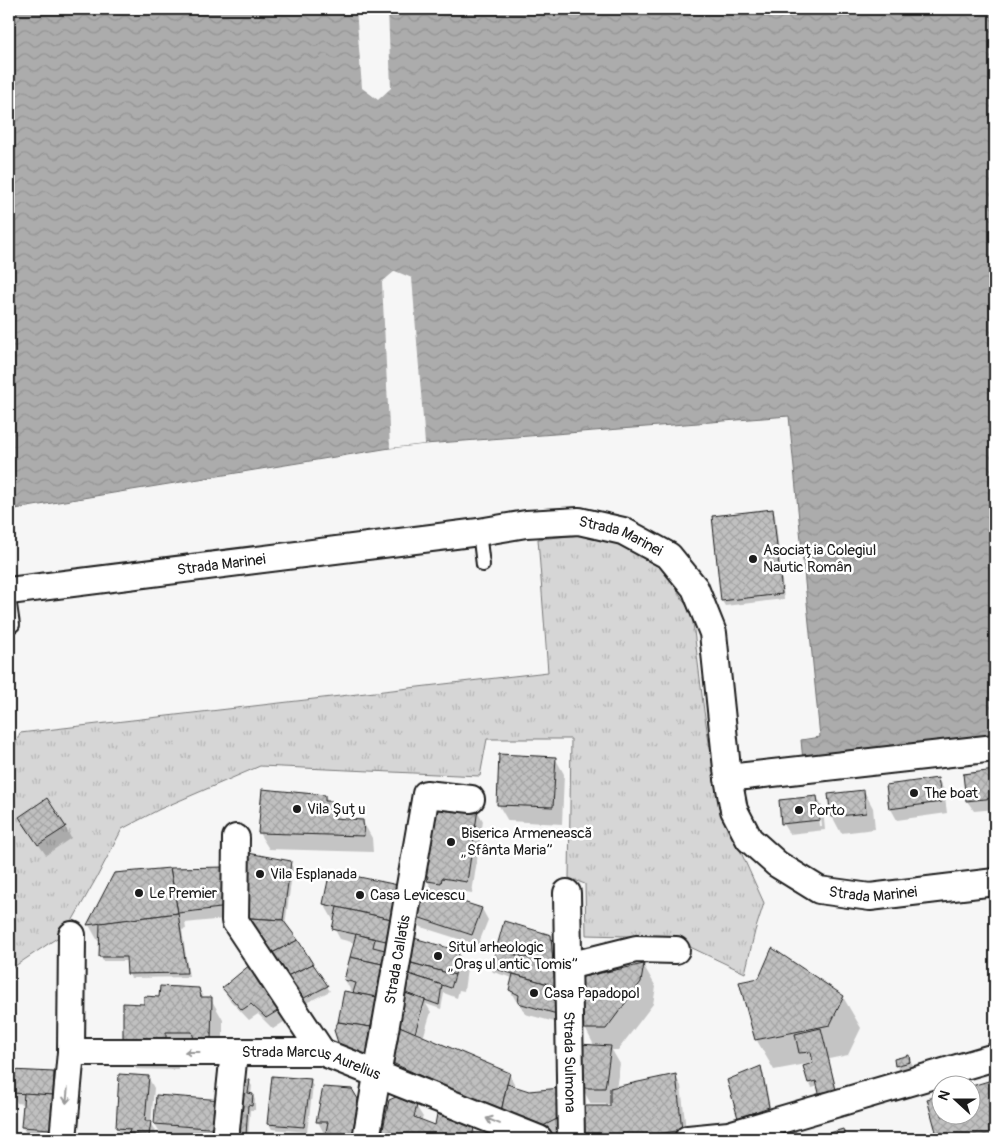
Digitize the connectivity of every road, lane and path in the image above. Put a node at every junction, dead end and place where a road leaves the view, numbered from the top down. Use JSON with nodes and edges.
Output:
{"nodes":[{"id":1,"x":479,"y":532,"type":"junction"},
{"id":2,"x":483,"y":565,"type":"dead end"},
{"id":3,"x":9,"y":591,"type":"edge"},
{"id":4,"x":9,"y":598,"type":"edge"},
{"id":5,"x":13,"y":625,"type":"dead end"},
{"id":6,"x":995,"y":748,"type":"edge"},
{"id":7,"x":728,"y":778,"type":"junction"},
{"id":8,"x":471,"y":799,"type":"dead end"},
{"id":9,"x":236,"y":838,"type":"dead end"},
{"id":10,"x":995,"y":882,"type":"edge"},
{"id":11,"x":567,"y":893,"type":"dead end"},
{"id":12,"x":72,"y":935,"type":"dead end"},
{"id":13,"x":676,"y":950,"type":"dead end"},
{"id":14,"x":568,"y":966,"type":"junction"},
{"id":15,"x":71,"y":1052,"type":"junction"},
{"id":16,"x":234,"y":1052,"type":"junction"},
{"id":17,"x":322,"y":1052,"type":"junction"},
{"id":18,"x":995,"y":1058,"type":"edge"},
{"id":19,"x":377,"y":1074,"type":"junction"},
{"id":20,"x":729,"y":1137,"type":"edge"},
{"id":21,"x":62,"y":1139,"type":"edge"},
{"id":22,"x":226,"y":1139,"type":"edge"},
{"id":23,"x":366,"y":1139,"type":"edge"},
{"id":24,"x":539,"y":1139,"type":"edge"},
{"id":25,"x":571,"y":1139,"type":"edge"},
{"id":26,"x":688,"y":1139,"type":"edge"}],
"edges":[{"from":1,"to":2,"type":"lane"},
{"from":1,"to":3,"type":"street","name":"Strada Marinei"},
{"from":1,"to":7,"type":"street","name":"Strada Marinei"},
{"from":4,"to":5,"type":"lane"},
{"from":6,"to":7,"type":"street"},
{"from":7,"to":10,"type":"street","name":"Strada Marinei"},
{"from":8,"to":19,"type":"street","name":"Strada Callatis"},
{"from":9,"to":17,"type":"street"},
{"from":11,"to":14,"type":"street","name":"Strada Sulmona"},
{"from":12,"to":15,"type":"street"},
{"from":13,"to":14,"type":"street"},
{"from":14,"to":25,"type":"street","name":"Strada Sulmona"},
{"from":16,"to":15,"type":"street","name":"Strada Marcus Aurelius","one_way":true},
{"from":15,"to":21,"type":"street","one_way":true},
{"from":16,"to":17,"type":"street","name":"Strada Marcus Aurelius"},
{"from":16,"to":22,"type":"street"},
{"from":17,"to":19,"type":"street","name":"Strada Marcus Aurelius"},
{"from":18,"to":20,"type":"street"},
{"from":19,"to":23,"type":"street","name":"Strada Callatis"},
{"from":24,"to":19,"type":"street","name":"Strada Marcus Aurelius","one_way":true},
{"from":20,"to":26,"type":"street"}]}
